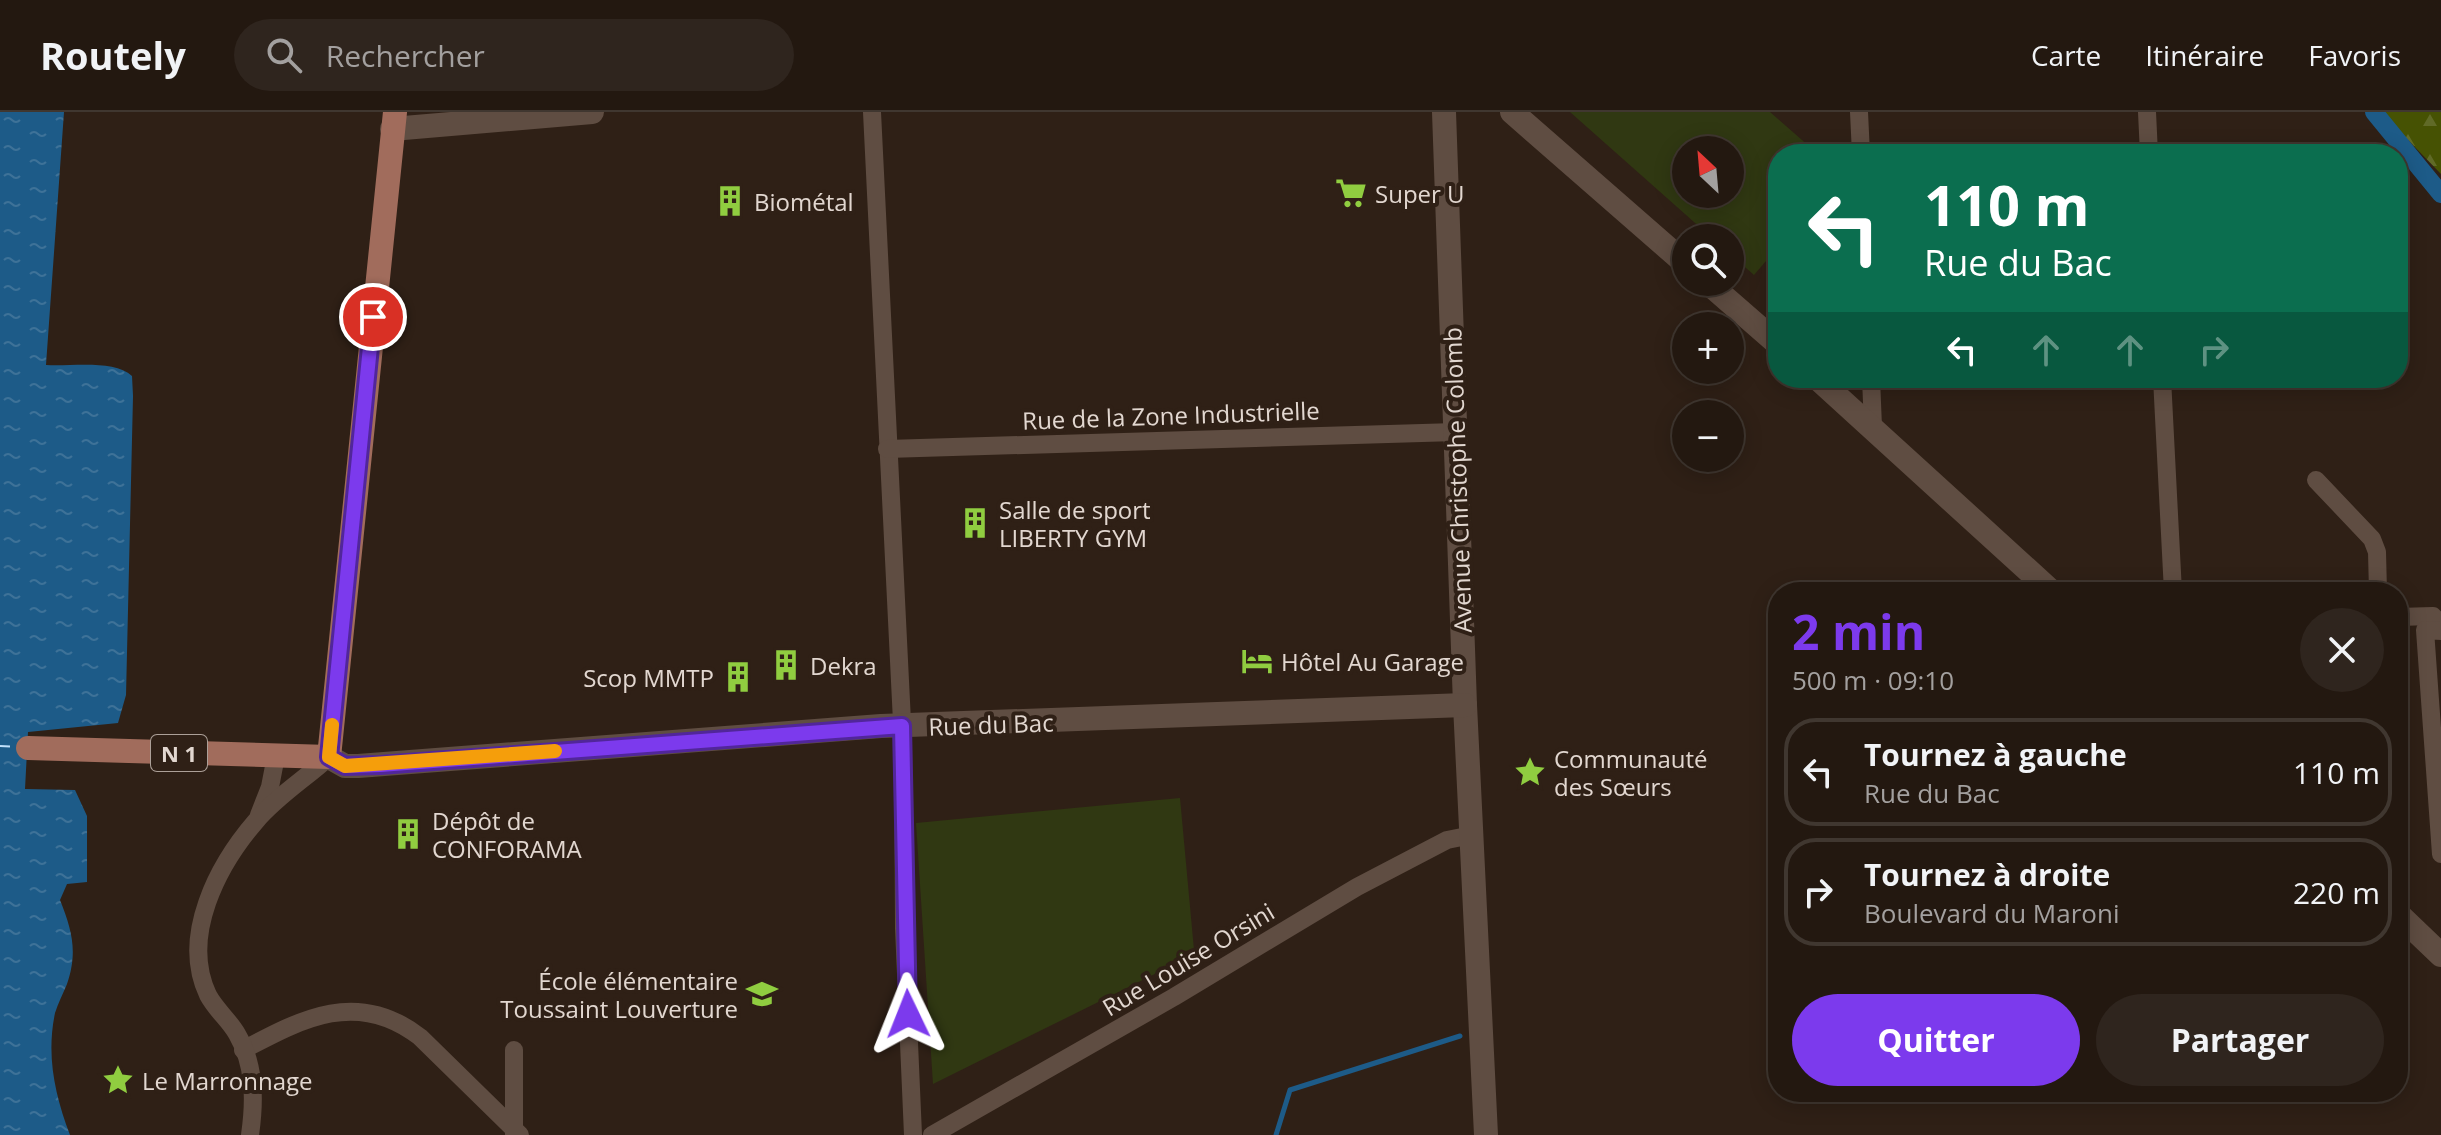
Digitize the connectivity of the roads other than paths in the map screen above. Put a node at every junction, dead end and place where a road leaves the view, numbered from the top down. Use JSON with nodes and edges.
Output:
{"nodes":[{"id":1,"x":592,"y":112,"type":"edge"},
{"id":2,"x":872,"y":112,"type":"edge"},
{"id":3,"x":1444,"y":112,"type":"edge"},
{"id":4,"x":1512,"y":112,"type":"edge"},
{"id":5,"x":1859,"y":112,"type":"edge"},
{"id":6,"x":2147,"y":112,"type":"edge"},
{"id":7,"x":394,"y":120,"type":"edge"},
{"id":8,"x":1861,"y":144,"type":"edge"},
{"id":9,"x":2149,"y":144,"type":"edge"},
{"id":10,"x":1672,"y":252,"type":"edge"},
{"id":11,"x":1723,"y":296,"type":"edge"},
{"id":12,"x":1768,"y":335,"type":"edge"},
{"id":13,"x":1828,"y":388,"type":"edge"},
{"id":14,"x":1871,"y":388,"type":"edge"},
{"id":15,"x":2163,"y":388,"type":"edge"},
{"id":16,"x":1873,"y":427,"type":"junction"},
{"id":17,"x":1456,"y":432,"type":"junction"},
{"id":18,"x":887,"y":449,"type":"junction"},
{"id":19,"x":2316,"y":480,"type":"dead end"},
{"id":20,"x":2041,"y":582,"type":"edge"},
{"id":21,"x":2172,"y":582,"type":"edge"},
{"id":22,"x":2377,"y":582,"type":"edge"},
{"id":23,"x":2408,"y":617,"type":"edge"},
{"id":24,"x":2441,"y":628,"type":"edge"},
{"id":25,"x":1465,"y":705,"type":"junction"},
{"id":26,"x":902,"y":726,"type":"junction"},
{"id":27,"x":28,"y":748,"type":"dead end"},
{"id":28,"x":276,"y":756,"type":"junction"},
{"id":29,"x":329,"y":757,"type":"junction"},
{"id":30,"x":2438,"y":781,"type":"edge"},
{"id":31,"x":256,"y":821,"type":"junction"},
{"id":32,"x":1472,"y":835,"type":"junction"},
{"id":33,"x":2441,"y":854,"type":"edge"},
{"id":34,"x":2408,"y":924,"type":"edge"},
{"id":35,"x":2441,"y":955,"type":"edge"},
{"id":36,"x":243,"y":1050,"type":"junction"},
{"id":37,"x":514,"y":1050,"type":"dead end"},
{"id":38,"x":516,"y":1133,"type":"edge"},
{"id":39,"x":250,"y":1135,"type":"edge"},
{"id":40,"x":913,"y":1135,"type":"edge"},
{"id":41,"x":932,"y":1135,"type":"edge"},
{"id":42,"x":1486,"y":1135,"type":"edge"}],
"edges":[{"from":1,"to":7,"type":"street"},
{"from":2,"to":18,"type":"street"},
{"from":3,"to":17,"type":"street","name":"Avenue Christophe Colomb"},
{"from":4,"to":10,"type":"street"},
{"from":5,"to":8,"type":"street"},
{"from":6,"to":9,"type":"street"},
{"from":7,"to":29,"type":"main road"},
{"from":11,"to":12,"type":"street"},
{"from":13,"to":16,"type":"street"},
{"from":14,"to":16,"type":"street"},
{"from":15,"to":21,"type":"street"},
{"from":16,"to":20,"type":"street"},
{"from":17,"to":18,"type":"street","name":"Rue de la Zone Industrielle"},
{"from":17,"to":25,"type":"street","name":"Avenue Christophe Colomb"},
{"from":18,"to":26,"type":"street"},
{"from":19,"to":22,"type":"street"},
{"from":23,"to":24,"type":"street"},
{"from":24,"to":30,"type":"street"},
{"from":25,"to":26,"type":"street","name":"Rue du Bac"},
{"from":25,"to":32,"type":"street","name":"Avenue Christophe Colomb"},
{"from":26,"to":29,"type":"street","name":"Rue du Bac"},
{"from":26,"to":40,"type":"street"},
{"from":27,"to":28,"type":"main road","number":"N 1"},
{"from":28,"to":29,"type":"main road","number":"N 1"},
{"from":28,"to":31,"type":"street"},
{"from":29,"to":31,"type":"street"},
{"from":30,"to":33,"type":"street"},
{"from":31,"to":36,"type":"street"},
{"from":32,"to":41,"type":"street","name":"Rue Louise Orsini"},
{"from":32,"to":42,"type":"street","name":"Avenue Christophe Colomb"},
{"from":34,"to":35,"type":"street"},
{"from":36,"to":38,"type":"street"},
{"from":36,"to":39,"type":"street"},
{"from":37,"to":38,"type":"street"}]}
